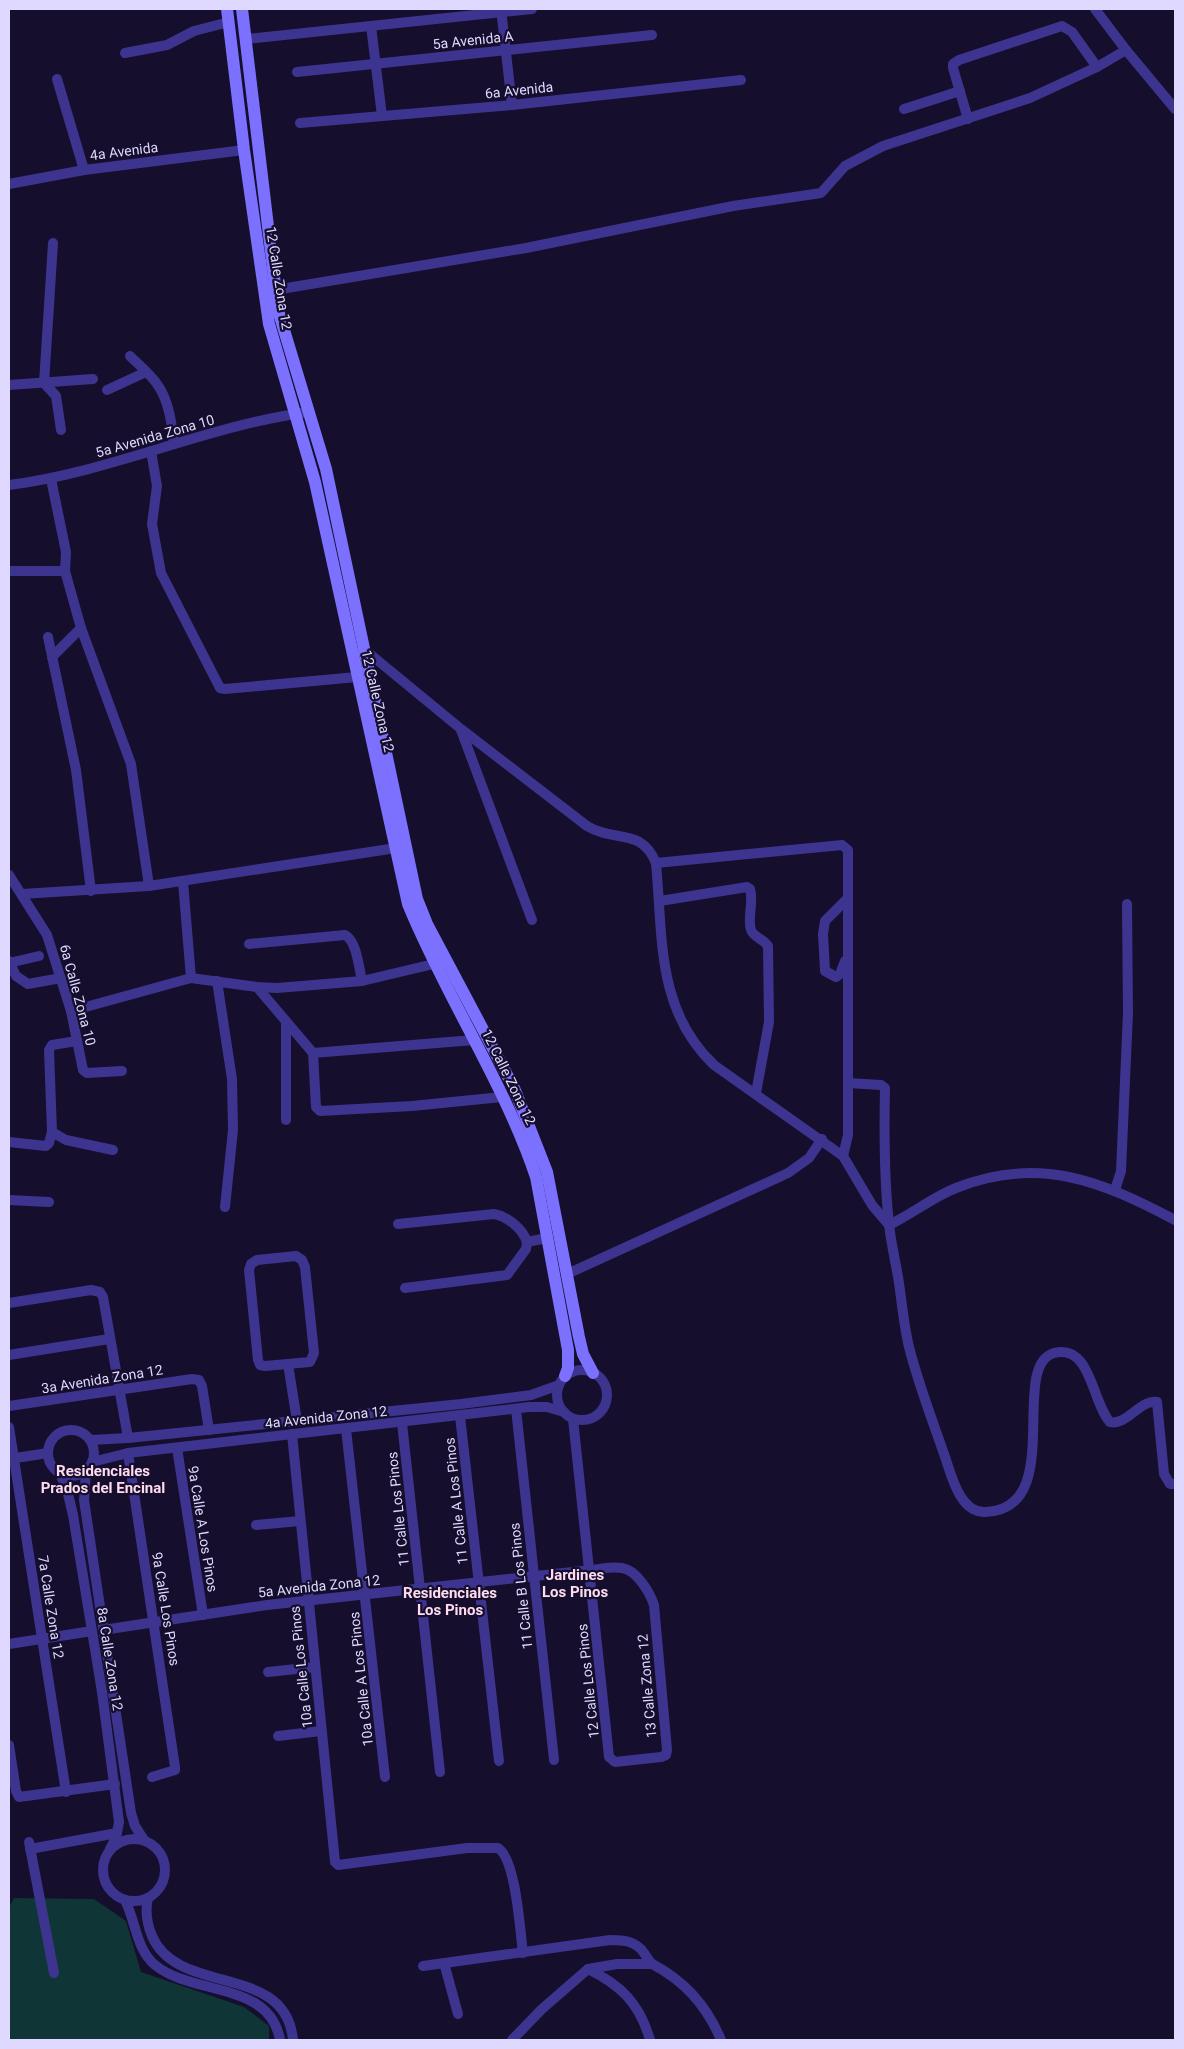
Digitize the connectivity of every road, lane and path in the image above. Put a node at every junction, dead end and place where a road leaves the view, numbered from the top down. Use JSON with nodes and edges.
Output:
{"nodes":[{"id":1,"x":227,"y":9,"type":"edge"},
{"id":2,"x":242,"y":9,"type":"edge"},
{"id":3,"x":532,"y":9,"type":"edge"},
{"id":4,"x":1095,"y":9,"type":"edge"},
{"id":5,"x":502,"y":10,"type":"edge"},
{"id":6,"x":229,"y":22,"type":"junction"},
{"id":7,"x":371,"y":26,"type":"junction"},
{"id":8,"x":652,"y":35,"type":"dead end"},
{"id":9,"x":247,"y":39,"type":"junction"},
{"id":10,"x":506,"y":50,"type":"junction"},
{"id":11,"x":1126,"y":50,"type":"junction"},
{"id":12,"x":125,"y":53,"type":"dead end"},
{"id":13,"x":376,"y":64,"type":"junction"},
{"id":14,"x":1096,"y":67,"type":"junction"},
{"id":15,"x":297,"y":72,"type":"dead end"},
{"id":16,"x":57,"y":79,"type":"dead end"},
{"id":17,"x":741,"y":80,"type":"dead end"},
{"id":18,"x":960,"y":91,"type":"junction"},
{"id":19,"x":512,"y":105,"type":"junction"},
{"id":20,"x":904,"y":109,"type":"dead end"},
{"id":21,"x":1175,"y":109,"type":"edge"},
{"id":22,"x":382,"y":116,"type":"junction"},
{"id":23,"x":968,"y":119,"type":"junction"},
{"id":24,"x":300,"y":123,"type":"dead end"},
{"id":25,"x":244,"y":150,"type":"junction"},
{"id":26,"x":84,"y":170,"type":"junction"},
{"id":27,"x":9,"y":184,"type":"edge"},
{"id":28,"x":261,"y":222,"type":"junction"},
{"id":29,"x":53,"y":243,"type":"dead end"},
{"id":30,"x":275,"y":290,"type":"junction"},
{"id":31,"x":130,"y":356,"type":"dead end"},
{"id":32,"x":146,"y":372,"type":"junction"},
{"id":33,"x":93,"y":378,"type":"dead end"},
{"id":34,"x":44,"y":383,"type":"junction"},
{"id":35,"x":9,"y":385,"type":"edge"},
{"id":36,"x":107,"y":390,"type":"dead end"},
{"id":37,"x":302,"y":412,"type":"junction"},
{"id":38,"x":61,"y":430,"type":"dead end"},
{"id":39,"x":174,"y":444,"type":"junction"},
{"id":40,"x":151,"y":451,"type":"junction"},
{"id":41,"x":52,"y":480,"type":"junction"},
{"id":42,"x":9,"y":485,"type":"edge"},
{"id":43,"x":9,"y":571,"type":"edge"},
{"id":44,"x":65,"y":571,"type":"junction"},
{"id":45,"x":81,"y":628,"type":"junction"},
{"id":46,"x":48,"y":637,"type":"dead end"},
{"id":47,"x":365,"y":650,"type":"junction"},
{"id":48,"x":352,"y":652,"type":"junction"},
{"id":49,"x":52,"y":657,"type":"junction"},
{"id":50,"x":357,"y":677,"type":"junction"},
{"id":51,"x":461,"y":729,"type":"junction"},
{"id":52,"x":396,"y":848,"type":"junction"},
{"id":53,"x":656,"y":863,"type":"junction"},
{"id":54,"x":9,"y":875,"type":"edge"},
{"id":55,"x":183,"y":882,"type":"junction"},
{"id":56,"x":149,"y":886,"type":"junction"},
{"id":57,"x":91,"y":891,"type":"junction"},
{"id":58,"x":22,"y":894,"type":"junction"},
{"id":59,"x":847,"y":899,"type":"junction"},
{"id":60,"x":660,"y":900,"type":"junction"},
{"id":61,"x":1127,"y":904,"type":"dead end"},
{"id":62,"x":532,"y":920,"type":"dead end"},
{"id":63,"x":249,"y":944,"type":"dead end"},
{"id":64,"x":847,"y":955,"type":"junction"},
{"id":65,"x":39,"y":956,"type":"dead end"},
{"id":66,"x":9,"y":962,"type":"edge"},
{"id":67,"x":441,"y":963,"type":"junction"},
{"id":68,"x":61,"y":978,"type":"junction"},
{"id":69,"x":191,"y":978,"type":"junction"},
{"id":70,"x":217,"y":981,"type":"junction"},
{"id":71,"x":362,"y":981,"type":"junction"},
{"id":72,"x":257,"y":987,"type":"junction"},
{"id":73,"x":71,"y":1010,"type":"junction"},
{"id":74,"x":286,"y":1023,"type":"junction"},
{"id":75,"x":474,"y":1040,"type":"junction"},
{"id":76,"x":77,"y":1041,"type":"junction"},
{"id":77,"x":313,"y":1054,"type":"junction"},
{"id":78,"x":122,"y":1071,"type":"dead end"},
{"id":79,"x":848,"y":1083,"type":"junction"},
{"id":80,"x":756,"y":1094,"type":"junction"},
{"id":81,"x":502,"y":1097,"type":"junction"},
{"id":82,"x":286,"y":1120,"type":"dead end"},
{"id":83,"x":52,"y":1132,"type":"junction"},
{"id":84,"x":822,"y":1139,"type":"junction"},
{"id":85,"x":9,"y":1142,"type":"edge"},
{"id":86,"x":113,"y":1150,"type":"dead end"},
{"id":87,"x":843,"y":1156,"type":"junction"},
{"id":88,"x":1115,"y":1190,"type":"junction"},
{"id":89,"x":9,"y":1200,"type":"edge"},
{"id":90,"x":49,"y":1202,"type":"dead end"},
{"id":91,"x":225,"y":1207,"type":"dead end"},
{"id":92,"x":1175,"y":1220,"type":"edge"},
{"id":93,"x":398,"y":1224,"type":"dead end"},
{"id":94,"x":889,"y":1225,"type":"junction"},
{"id":95,"x":547,"y":1238,"type":"junction"},
{"id":96,"x":527,"y":1242,"type":"junction"},
{"id":97,"x":566,"y":1274,"type":"junction"},
{"id":98,"x":405,"y":1288,"type":"dead end"},
{"id":99,"x":9,"y":1303,"type":"edge"},
{"id":100,"x":109,"y":1339,"type":"junction"},
{"id":101,"x":9,"y":1355,"type":"edge"},
{"id":102,"x":288,"y":1364,"type":"junction"},
{"id":103,"x":593,"y":1373,"type":"junction"},
{"id":104,"x":562,"y":1381,"type":"junction"},
{"id":105,"x":119,"y":1390,"type":"junction"},
{"id":106,"x":9,"y":1406,"type":"edge"},
{"id":107,"x":516,"y":1409,"type":"junction"},
{"id":108,"x":564,"y":1412,"type":"junction"},
{"id":109,"x":460,"y":1416,"type":"junction"},
{"id":110,"x":573,"y":1419,"type":"junction"},
{"id":111,"x":296,"y":1421,"type":"junction"},
{"id":112,"x":402,"y":1422,"type":"junction"},
{"id":113,"x":9,"y":1427,"type":"edge"},
{"id":114,"x":346,"y":1429,"type":"junction"},
{"id":115,"x":209,"y":1430,"type":"junction"},
{"id":116,"x":292,"y":1434,"type":"junction"},
{"id":117,"x":128,"y":1438,"type":"junction"},
{"id":118,"x":90,"y":1440,"type":"junction"},
{"id":119,"x":177,"y":1448,"type":"junction"},
{"id":120,"x":48,"y":1453,"type":"junction"},
{"id":121,"x":128,"y":1453,"type":"junction"},
{"id":122,"x":11,"y":1458,"type":"edge"},
{"id":123,"x":89,"y":1466,"type":"junction"},
{"id":124,"x":60,"y":1473,"type":"junction"},
{"id":125,"x":1175,"y":1484,"type":"edge"},
{"id":126,"x":300,"y":1520,"type":"junction"},
{"id":127,"x":256,"y":1525,"type":"dead end"},
{"id":128,"x":627,"y":1569,"type":"joint"},
{"id":129,"x":591,"y":1570,"type":"junction"},
{"id":130,"x":534,"y":1576,"type":"junction"},
{"id":131,"x":479,"y":1582,"type":"junction"},
{"id":132,"x":420,"y":1588,"type":"junction"},
{"id":133,"x":365,"y":1595,"type":"junction"},
{"id":134,"x":308,"y":1601,"type":"junction"},
{"id":135,"x":203,"y":1615,"type":"junction"},
{"id":136,"x":155,"y":1622,"type":"junction"},
{"id":137,"x":103,"y":1630,"type":"junction"},
{"id":138,"x":92,"y":1631,"type":"junction"},
{"id":139,"x":42,"y":1640,"type":"junction"},
{"id":140,"x":9,"y":1644,"type":"edge"},
{"id":141,"x":315,"y":1667,"type":"junction"},
{"id":142,"x":268,"y":1672,"type":"dead end"},
{"id":143,"x":321,"y":1731,"type":"junction"},
{"id":144,"x":278,"y":1736,"type":"dead end"},
{"id":145,"x":9,"y":1745,"type":"edge"},
{"id":146,"x":554,"y":1760,"type":"dead end"},
{"id":147,"x":499,"y":1761,"type":"dead end"},
{"id":148,"x":611,"y":1761,"type":"joint"},
{"id":149,"x":440,"y":1772,"type":"dead end"},
{"id":150,"x":152,"y":1777,"type":"dead end"},
{"id":151,"x":386,"y":1777,"type":"dead end"},
{"id":152,"x":114,"y":1784,"type":"junction"},
{"id":153,"x":66,"y":1792,"type":"junction"},
{"id":154,"x":117,"y":1833,"type":"junction"},
{"id":155,"x":144,"y":1840,"type":"junction"},
{"id":156,"x":110,"y":1849,"type":"junction"},
{"id":157,"x":148,"y":1898,"type":"junction"},
{"id":158,"x":125,"y":1900,"type":"junction"},
{"id":159,"x":523,"y":1953,"type":"junction"},
{"id":160,"x":444,"y":1963,"type":"junction"},
{"id":161,"x":652,"y":1964,"type":"junction"},
{"id":162,"x":423,"y":1966,"type":"dead end"},
{"id":163,"x":588,"y":1969,"type":"junction"},
{"id":164,"x":54,"y":1973,"type":"dead end"},
{"id":165,"x":458,"y":2014,"type":"dead end"},
{"id":166,"x":280,"y":2040,"type":"edge"},
{"id":167,"x":293,"y":2040,"type":"edge"},
{"id":168,"x":512,"y":2040,"type":"edge"},
{"id":169,"x":650,"y":2040,"type":"edge"},
{"id":170,"x":721,"y":2040,"type":"edge"}],
"edges":[{"from":1,"to":6,"type":"street","name":"12 Calle Zona 12"},
{"from":2,"to":9,"type":"street","name":"12 Calle Zona 12"},
{"from":3,"to":5,"type":"street"},
{"from":4,"to":11,"type":"street"},
{"from":5,"to":7,"type":"street"},
{"from":5,"to":10,"type":"street"},
{"from":6,"to":12,"type":"street"},
{"from":6,"to":25,"type":"street","name":"12 Calle Zona 12"},
{"from":7,"to":9,"type":"street"},
{"from":7,"to":13,"type":"street"},
{"from":8,"to":10,"type":"street","name":"5a Avenida A"},
{"from":9,"to":28,"type":"street","name":"12 Calle Zona 12"},
{"from":10,"to":13,"type":"street","name":"5a Avenida A"},
{"from":10,"to":19,"type":"street"},
{"from":11,"to":14,"type":"street"},
{"from":11,"to":21,"type":"street"},
{"from":13,"to":15,"type":"street","name":"5a Avenida A"},
{"from":13,"to":22,"type":"street"},
{"from":14,"to":18,"type":"street"},
{"from":14,"to":23,"type":"street"},
{"from":16,"to":26,"type":"street"},
{"from":17,"to":19,"type":"street","name":"6a Avenida"},
{"from":18,"to":20,"type":"street"},
{"from":18,"to":23,"type":"street"},
{"from":19,"to":22,"type":"street","name":"6a Avenida"},
{"from":22,"to":24,"type":"street","name":"6a Avenida"},
{"from":23,"to":30,"type":"street"},
{"from":25,"to":26,"type":"street","name":"4a Avenida"},
{"from":25,"to":28,"type":"street","name":"12 Calle Zona 12"},
{"from":26,"to":27,"type":"street","name":"4a Avenida"},
{"from":28,"to":30,"type":"street","name":"12 Calle Zona 12"},
{"from":28,"to":37,"type":"street","name":"12 Calle Zona 12"},
{"from":29,"to":34,"type":"street"},
{"from":30,"to":37,"type":"street","name":"12 Calle Zona 12"},
{"from":31,"to":32,"type":"street"},
{"from":32,"to":36,"type":"street"},
{"from":32,"to":39,"type":"street"},
{"from":33,"to":34,"type":"street"},
{"from":34,"to":35,"type":"street"},
{"from":34,"to":38,"type":"street"},
{"from":37,"to":39,"type":"street","name":"5a Avenida Zona 10"},
{"from":37,"to":47,"type":"street","name":"12 Calle Zona 12"},
{"from":37,"to":48,"type":"street","name":"12 Calle Zona 12"},
{"from":39,"to":40,"type":"street","name":"5a Avenida Zona 10"},
{"from":40,"to":41,"type":"street","name":"5a Avenida Zona 10"},
{"from":40,"to":50,"type":"street"},
{"from":41,"to":42,"type":"street","name":"5a Avenida Zona 10"},
{"from":41,"to":44,"type":"street"},
{"from":43,"to":44,"type":"street"},
{"from":44,"to":45,"type":"street"},
{"from":45,"to":49,"type":"street"},
{"from":45,"to":56,"type":"street"},
{"from":46,"to":49,"type":"street"},
{"from":47,"to":48,"type":"street"},
{"from":47,"to":51,"type":"street"},
{"from":47,"to":67,"type":"street","name":"12 Calle Zona 12"},
{"from":48,"to":50,"type":"street","name":"12 Calle Zona 12"},
{"from":49,"to":57,"type":"street"},
{"from":50,"to":52,"type":"street","name":"12 Calle Zona 12"},
{"from":51,"to":53,"type":"street"},
{"from":51,"to":62,"type":"street"},
{"from":52,"to":55,"type":"street"},
{"from":52,"to":67,"type":"street","name":"12 Calle Zona 12"},
{"from":53,"to":59,"type":"street"},
{"from":53,"to":60,"type":"street"},
{"from":54,"to":58,"type":"street","name":"6a Calle Zona 10"},
{"from":55,"to":56,"type":"street"},
{"from":55,"to":69,"type":"street"},
{"from":56,"to":57,"type":"street"},
{"from":57,"to":58,"type":"street"},
{"from":58,"to":68,"type":"street","name":"6a Calle Zona 10"},
{"from":59,"to":64,"type":"street"},
{"from":59,"to":64,"type":"street"},
{"from":60,"to":80,"type":"street"},
{"from":60,"to":80,"type":"street"},
{"from":61,"to":88,"type":"street"},
{"from":63,"to":71,"type":"street"},
{"from":64,"to":79,"type":"street"},
{"from":65,"to":66,"type":"street"},
{"from":66,"to":68,"type":"street"},
{"from":67,"to":71,"type":"street"},
{"from":67,"to":75,"type":"street","name":"12 Calle Zona 12"},
{"from":67,"to":97,"type":"street","name":"12 Calle Zona 12"},
{"from":68,"to":73,"type":"street","name":"6a Calle Zona 10"},
{"from":69,"to":70,"type":"street"},
{"from":69,"to":73,"type":"street"},
{"from":70,"to":72,"type":"street"},
{"from":70,"to":91,"type":"street"},
{"from":71,"to":72,"type":"street"},
{"from":72,"to":74,"type":"street"},
{"from":73,"to":76,"type":"street","name":"6a Calle Zona 10"},
{"from":74,"to":77,"type":"street"},
{"from":74,"to":82,"type":"street"},
{"from":75,"to":77,"type":"street"},
{"from":75,"to":81,"type":"street","name":"12 Calle Zona 12"},
{"from":76,"to":78,"type":"street","name":"6a Calle Zona 10"},
{"from":76,"to":83,"type":"street"},
{"from":77,"to":81,"type":"street"},
{"from":79,"to":87,"type":"street"},
{"from":79,"to":94,"type":"street"},
{"from":80,"to":84,"type":"street"},
{"from":81,"to":95,"type":"street","name":"12 Calle Zona 12"},
{"from":83,"to":85,"type":"street"},
{"from":83,"to":86,"type":"street"},
{"from":84,"to":87,"type":"street"},
{"from":84,"to":97,"type":"street"},
{"from":87,"to":94,"type":"street"},
{"from":88,"to":92,"type":"street"},
{"from":88,"to":94,"type":"street"},
{"from":89,"to":90,"type":"street"},
{"from":93,"to":96,"type":"street"},
{"from":94,"to":125,"type":"street"},
{"from":95,"to":96,"type":"street"},
{"from":95,"to":104,"type":"street","name":"12 Calle Zona 12"},
{"from":96,"to":98,"type":"street"},
{"from":97,"to":103,"type":"street","name":"12 Calle Zona 12"},
{"from":99,"to":100,"type":"street"},
{"from":100,"to":101,"type":"street"},
{"from":100,"to":105,"type":"street"},
{"from":102,"to":102,"type":"street"},
{"from":102,"to":111,"type":"street"},
{"from":103,"to":104,"type":"street"},
{"from":103,"to":110,"type":"street"},
{"from":104,"to":108,"type":"street"},
{"from":104,"to":111,"type":"street","name":"4a Avenida Zona 12"},
{"from":105,"to":106,"type":"street","name":"3a Avenida Zona 12"},
{"from":105,"to":115,"type":"street","name":"3a Avenida Zona 12"},
{"from":105,"to":117,"type":"street"},
{"from":107,"to":108,"type":"street","name":"4a Avenida Zona 12"},
{"from":107,"to":109,"type":"street","name":"4a Avenida Zona 12"},
{"from":107,"to":130,"type":"street","name":"11 Calle B Los Pinos"},
{"from":108,"to":110,"type":"street"},
{"from":109,"to":112,"type":"street","name":"4a Avenida Zona 12"},
{"from":109,"to":131,"type":"street","name":"11 Calle A Los Pinos"},
{"from":110,"to":129,"type":"street","name":"12 Calle Los Pinos"},
{"from":111,"to":115,"type":"street","name":"4a Avenida Zona 12"},
{"from":112,"to":114,"type":"street","name":"4a Avenida Zona 12"},
{"from":112,"to":132,"type":"street","name":"11 Calle Los Pinos"},
{"from":113,"to":122,"type":"street","name":"7a Calle Zona 12"},
{"from":114,"to":116,"type":"street","name":"4a Avenida Zona 12"},
{"from":114,"to":133,"type":"street","name":"10a Calle A Los Pinos"},
{"from":115,"to":117,"type":"street","name":"4a Avenida Zona 12"},
{"from":116,"to":119,"type":"street","name":"4a Avenida Zona 12"},
{"from":116,"to":126,"type":"street","name":"10a Calle Los Pinos"},
{"from":117,"to":118,"type":"street","name":"4a Avenida Zona 12"},
{"from":118,"to":120,"type":"street"},
{"from":118,"to":123,"type":"street"},
{"from":119,"to":121,"type":"street","name":"4a Avenida Zona 12"},
{"from":119,"to":135,"type":"street","name":"9a Calle A Los Pinos"},
{"from":120,"to":122,"type":"street"},
{"from":120,"to":124,"type":"street"},
{"from":121,"to":123,"type":"street","name":"4a Avenida Zona 12"},
{"from":121,"to":136,"type":"street","name":"9a Calle Los Pinos"},
{"from":122,"to":139,"type":"street","name":"7a Calle Zona 12"},
{"from":123,"to":124,"type":"street"},
{"from":123,"to":137,"type":"street","name":"8a Calle Zona 12"},
{"from":124,"to":138,"type":"street","name":"8a Calle Zona 12"},
{"from":126,"to":127,"type":"street"},
{"from":126,"to":134,"type":"street","name":"10a Calle Los Pinos"},
{"from":128,"to":129,"type":"street","name":"5a Avenida Zona 12"},
{"from":128,"to":148,"type":"street","name":"13 Calle Zona 12"},
{"from":129,"to":130,"type":"street","name":"5a Avenida Zona 12"},
{"from":129,"to":148,"type":"street","name":"12 Calle Los Pinos"},
{"from":130,"to":131,"type":"street","name":"5a Avenida Zona 12"},
{"from":130,"to":146,"type":"street","name":"11 Calle B Los Pinos"},
{"from":131,"to":132,"type":"street","name":"5a Avenida Zona 12"},
{"from":131,"to":147,"type":"street","name":"11 Calle A Los Pinos"},
{"from":132,"to":133,"type":"street","name":"5a Avenida Zona 12"},
{"from":132,"to":149,"type":"street","name":"11 Calle Los Pinos"},
{"from":133,"to":134,"type":"street","name":"5a Avenida Zona 12"},
{"from":133,"to":151,"type":"street","name":"10a Calle A Los Pinos"},
{"from":134,"to":135,"type":"street","name":"5a Avenida Zona 12"},
{"from":134,"to":141,"type":"street","name":"10a Calle Los Pinos"},
{"from":135,"to":136,"type":"street","name":"5a Avenida Zona 12"},
{"from":136,"to":137,"type":"street","name":"5a Avenida Zona 12"},
{"from":136,"to":150,"type":"street","name":"9a Calle Los Pinos"},
{"from":137,"to":155,"type":"street","name":"8a Calle Zona 12"},
{"from":138,"to":139,"type":"street"},
{"from":138,"to":152,"type":"street","name":"8a Calle Zona 12"},
{"from":139,"to":140,"type":"street"},
{"from":139,"to":153,"type":"street","name":"7a Calle Zona 12"},
{"from":141,"to":142,"type":"street"},
{"from":141,"to":143,"type":"street","name":"10a Calle Los Pinos"},
{"from":143,"to":144,"type":"street"},
{"from":143,"to":159,"type":"street","name":"10a Calle Los Pinos"},
{"from":145,"to":153,"type":"street"},
{"from":152,"to":153,"type":"street"},
{"from":152,"to":154,"type":"street","name":"8a Calle Zona 12"},
{"from":154,"to":156,"type":"street","name":"8a Calle Zona 12"},
{"from":154,"to":164,"type":"street"},
{"from":155,"to":156,"type":"street"},
{"from":155,"to":157,"type":"street"},
{"from":156,"to":158,"type":"street"},
{"from":157,"to":158,"type":"street"},
{"from":157,"to":167,"type":"street"},
{"from":158,"to":166,"type":"street"},
{"from":159,"to":160,"type":"street"},
{"from":159,"to":161,"type":"street"},
{"from":160,"to":162,"type":"street"},
{"from":160,"to":165,"type":"street"},
{"from":161,"to":163,"type":"street"},
{"from":161,"to":170,"type":"street"},
{"from":163,"to":168,"type":"street"},
{"from":163,"to":169,"type":"street"}]}
